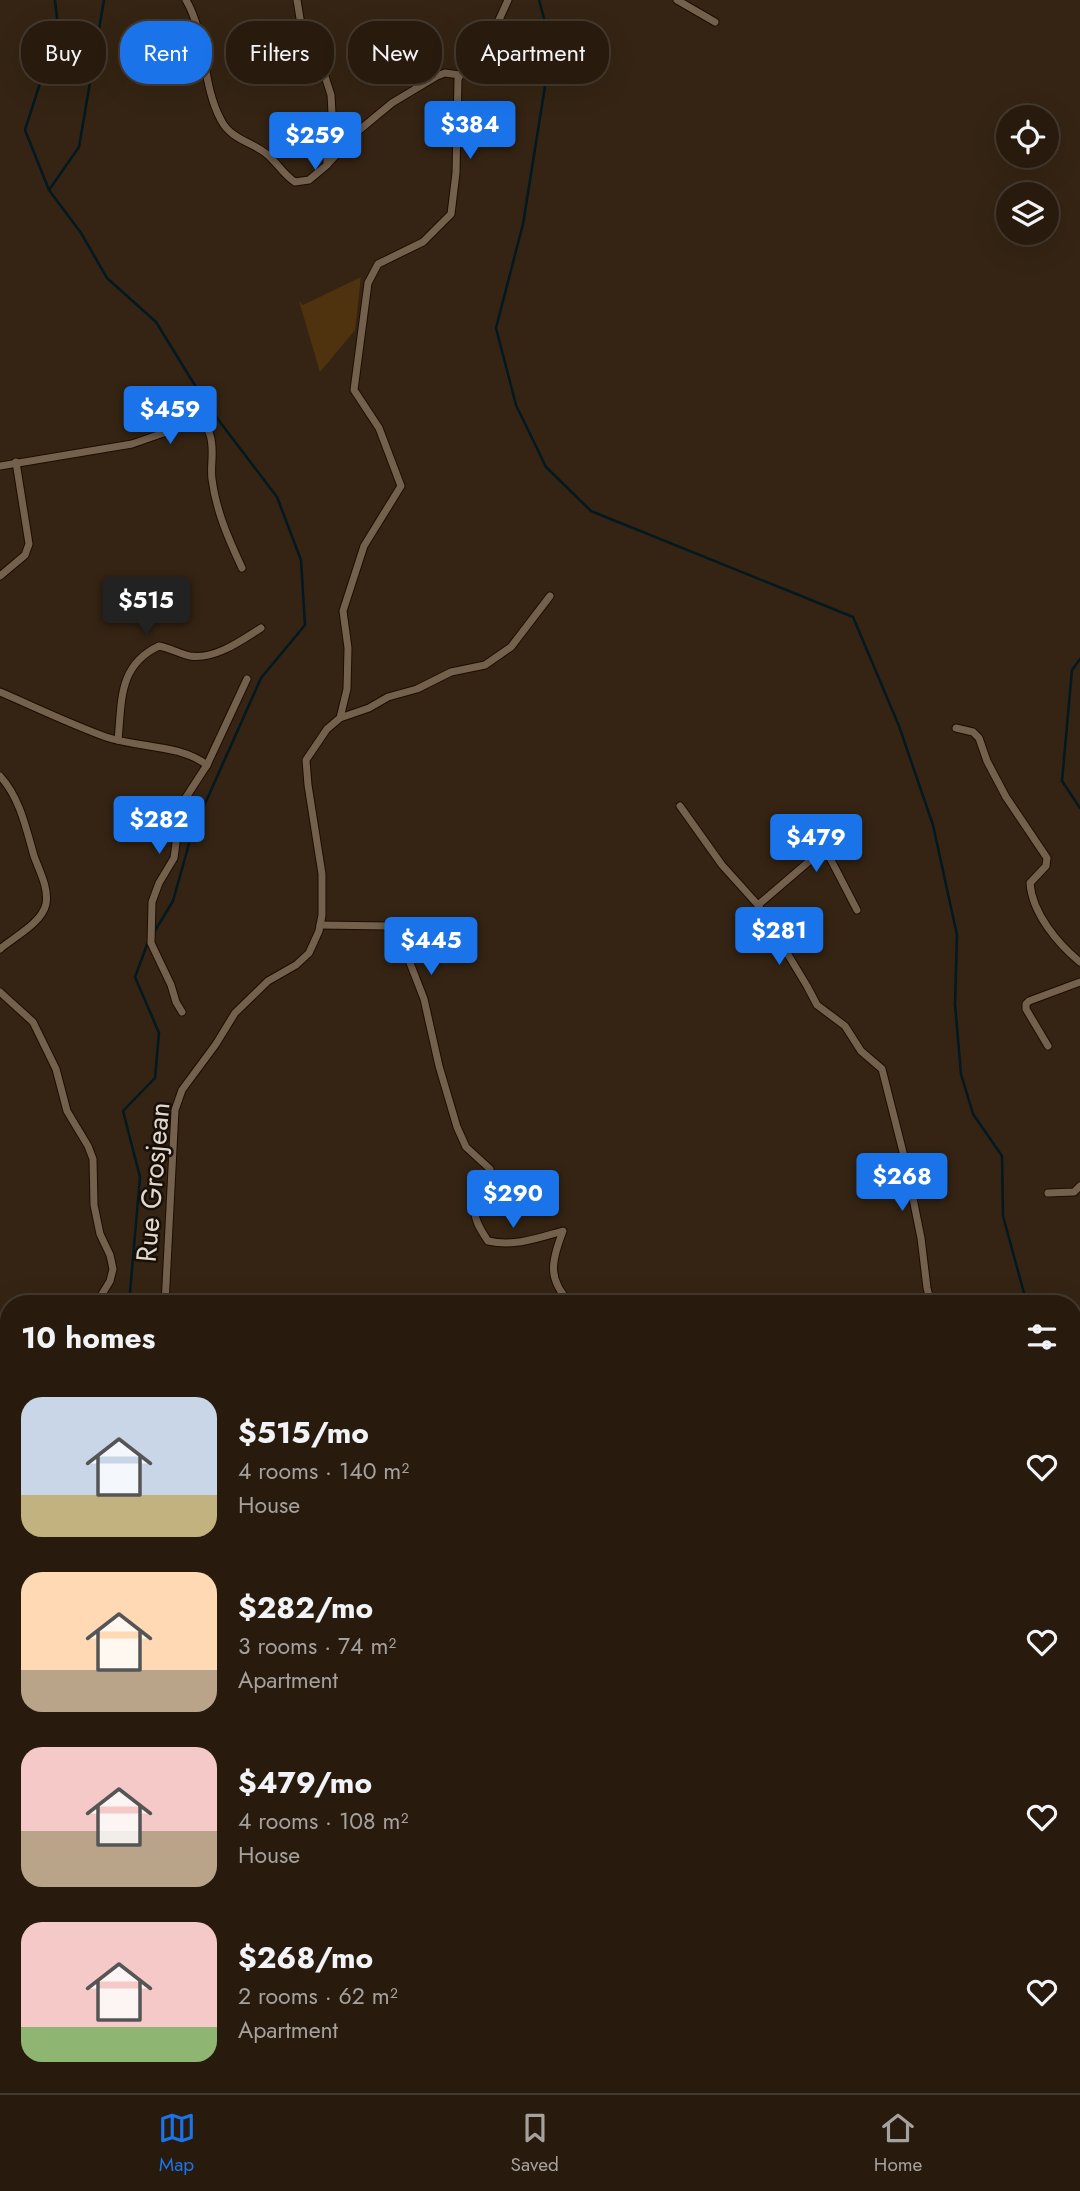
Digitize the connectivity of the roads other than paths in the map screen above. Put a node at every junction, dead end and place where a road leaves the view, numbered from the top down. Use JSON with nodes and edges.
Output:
{"nodes":[{"id":1,"x":186,"y":0,"type":"edge"},
{"id":2,"x":297,"y":0,"type":"edge"},
{"id":3,"x":508,"y":0,"type":"edge"},
{"id":4,"x":677,"y":0,"type":"edge"},
{"id":5,"x":498,"y":21,"type":"edge"},
{"id":6,"x":715,"y":22,"type":"dead end"},
{"id":7,"x":456,"y":74,"type":"edge"},
{"id":8,"x":458,"y":84,"type":"edge"},
{"id":9,"x":327,"y":165,"type":"junction"},
{"id":10,"x":16,"y":462,"type":"junction"},
{"id":11,"x":0,"y":466,"type":"edge"},
{"id":12,"x":242,"y":568,"type":"dead end"},
{"id":13,"x":0,"y":576,"type":"edge"},
{"id":14,"x":550,"y":596,"type":"dead end"},
{"id":15,"x":261,"y":628,"type":"dead end"},
{"id":16,"x":247,"y":679,"type":"dead end"},
{"id":17,"x":0,"y":692,"type":"edge"},
{"id":18,"x":340,"y":718,"type":"junction"},
{"id":19,"x":956,"y":728,"type":"dead end"},
{"id":20,"x":118,"y":740,"type":"junction"},
{"id":21,"x":207,"y":765,"type":"junction"},
{"id":22,"x":0,"y":776,"type":"edge"},
{"id":23,"x":680,"y":806,"type":"dead end"},
{"id":24,"x":855,"y":822,"type":"dead end"},
{"id":25,"x":820,"y":853,"type":"junction"},
{"id":26,"x":758,"y":905,"type":"junction"},
{"id":27,"x":857,"y":911,"type":"dead end"},
{"id":28,"x":320,"y":925,"type":"junction"},
{"id":29,"x":0,"y":949,"type":"edge"},
{"id":30,"x":1080,"y":962,"type":"edge"},
{"id":31,"x":1080,"y":982,"type":"edge"},
{"id":32,"x":0,"y":992,"type":"edge"},
{"id":33,"x":182,"y":1012,"type":"dead end"},
{"id":34,"x":1048,"y":1046,"type":"dead end"},
{"id":35,"x":1080,"y":1186,"type":"edge"},
{"id":36,"x":1048,"y":1193,"type":"dead end"},
{"id":37,"x":101,"y":1295,"type":"edge"},
{"id":38,"x":165,"y":1295,"type":"edge"},
{"id":39,"x":563,"y":1295,"type":"edge"},
{"id":40,"x":929,"y":1295,"type":"edge"}],
"edges":[{"from":1,"to":9,"type":"street"},
{"from":2,"to":9,"type":"street"},
{"from":3,"to":5,"type":"street","name":"Rue Grosjean"},
{"from":4,"to":6,"type":"street"},
{"from":7,"to":9,"type":"street"},
{"from":8,"to":18,"type":"street","name":"Rue Grosjean"},
{"from":10,"to":11,"type":"street"},
{"from":10,"to":12,"type":"street"},
{"from":10,"to":13,"type":"street"},
{"from":14,"to":18,"type":"street"},
{"from":15,"to":20,"type":"street"},
{"from":16,"to":21,"type":"street"},
{"from":17,"to":20,"type":"street"},
{"from":18,"to":28,"type":"street","name":"Rue Grosjean"},
{"from":19,"to":30,"type":"street"},
{"from":20,"to":21,"type":"street"},
{"from":21,"to":33,"type":"street"},
{"from":22,"to":29,"type":"street"},
{"from":23,"to":26,"type":"street"},
{"from":24,"to":25,"type":"street"},
{"from":25,"to":26,"type":"street"},
{"from":25,"to":27,"type":"street"},
{"from":26,"to":40,"type":"street"},
{"from":28,"to":38,"type":"street","name":"Rue Grosjean"},
{"from":28,"to":39,"type":"street"},
{"from":31,"to":34,"type":"street"},
{"from":32,"to":37,"type":"street"},
{"from":35,"to":36,"type":"street"}]}
